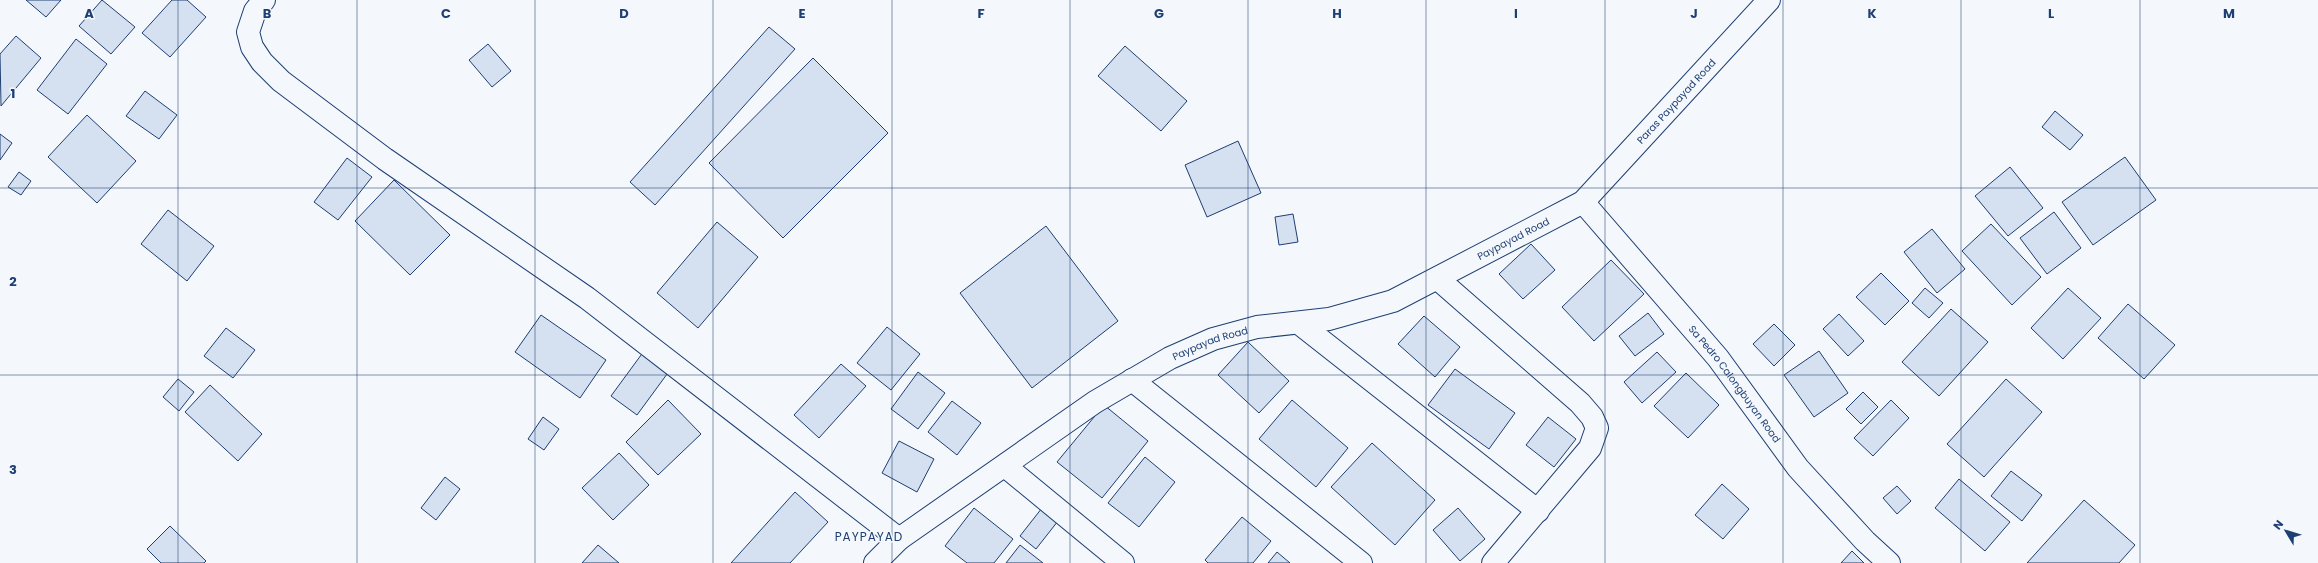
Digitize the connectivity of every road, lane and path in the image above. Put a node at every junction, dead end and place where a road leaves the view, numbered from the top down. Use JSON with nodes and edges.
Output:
{"nodes":[{"id":1,"x":264,"y":0,"type":"edge"},
{"id":2,"x":1768,"y":0,"type":"edge"},
{"id":3,"x":1583,"y":202,"type":"junction"},
{"id":4,"x":1438,"y":279,"type":"junction"},
{"id":5,"x":1299,"y":323,"type":"junction"},
{"id":6,"x":1132,"y":380,"type":"junction"},
{"id":7,"x":1005,"y":466,"type":"junction"},
{"id":8,"x":1538,"y":511,"type":"junction"},
{"id":9,"x":899,"y":539,"type":"junction"},
{"id":10,"x":882,"y":561,"type":"edge"},
{"id":11,"x":1123,"y":563,"type":"edge"},
{"id":12,"x":1361,"y":563,"type":"edge"},
{"id":13,"x":1494,"y":563,"type":"edge"},
{"id":14,"x":1889,"y":563,"type":"edge"}],
"edges":[{"from":1,"to":9,"type":"street"},
{"from":2,"to":3,"type":"street","name":"Paras Paypayad Road"},
{"from":3,"to":4,"type":"street","name":"Paypayad Road"},
{"from":3,"to":14,"type":"street","name":"Sa Pedro Calongbuyan Road"},
{"from":4,"to":5,"type":"street","name":"Paypayad Road"},
{"from":4,"to":8,"type":"street"},
{"from":5,"to":6,"type":"street","name":"Paypayad Road"},
{"from":5,"to":8,"type":"street"},
{"from":6,"to":7,"type":"street","name":"Paypayad Road"},
{"from":6,"to":12,"type":"street"},
{"from":7,"to":9,"type":"street","name":"Paypayad Road"},
{"from":7,"to":11,"type":"street"},
{"from":8,"to":13,"type":"street"},
{"from":9,"to":10,"type":"street","name":"Paypayad Road"}]}
